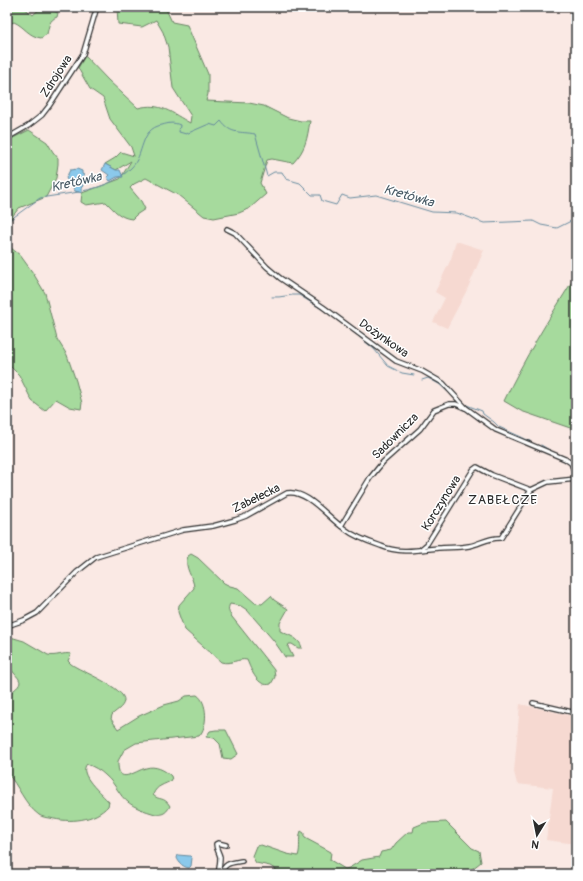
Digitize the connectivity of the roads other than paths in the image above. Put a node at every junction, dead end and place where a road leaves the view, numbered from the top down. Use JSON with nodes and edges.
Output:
{"nodes":[{"id":1,"x":97,"y":7,"type":"edge"},
{"id":2,"x":7,"y":138,"type":"edge"},
{"id":3,"x":227,"y":228,"type":"dead end"},
{"id":4,"x":466,"y":408,"type":"junction"},
{"id":5,"x":576,"y":475,"type":"edge"},
{"id":6,"x":576,"y":479,"type":"edge"},
{"id":7,"x":531,"y":490,"type":"junction"},
{"id":8,"x":341,"y":526,"type":"junction"},
{"id":9,"x":420,"y":550,"type":"junction"},
{"id":10,"x":7,"y":626,"type":"edge"},
{"id":11,"x":533,"y":703,"type":"dead end"},
{"id":12,"x":576,"y":713,"type":"edge"},
{"id":13,"x":226,"y":845,"type":"dead end"},
{"id":14,"x":242,"y":861,"type":"dead end"},
{"id":15,"x":218,"y":874,"type":"edge"},
{"id":16,"x":221,"y":874,"type":"edge"}],
"edges":[{"from":1,"to":2,"type":"street","name":"Zdrojowa"},
{"from":3,"to":4,"type":"street","name":"Dożynkowa"},
{"from":4,"to":5,"type":"street","name":"Dożynkowa"},
{"from":4,"to":8,"type":"street","name":"Sadownicza"},
{"from":6,"to":7,"type":"street"},
{"from":7,"to":9,"type":"street","name":"Zabełecka"},
{"from":7,"to":9,"type":"street","name":"Korczynowa"},
{"from":8,"to":9,"type":"street","name":"Zabełecka"},
{"from":8,"to":10,"type":"street","name":"Zabełecka"},
{"from":11,"to":12,"type":"street"},
{"from":13,"to":15,"type":"street"},
{"from":14,"to":16,"type":"street"}]}
